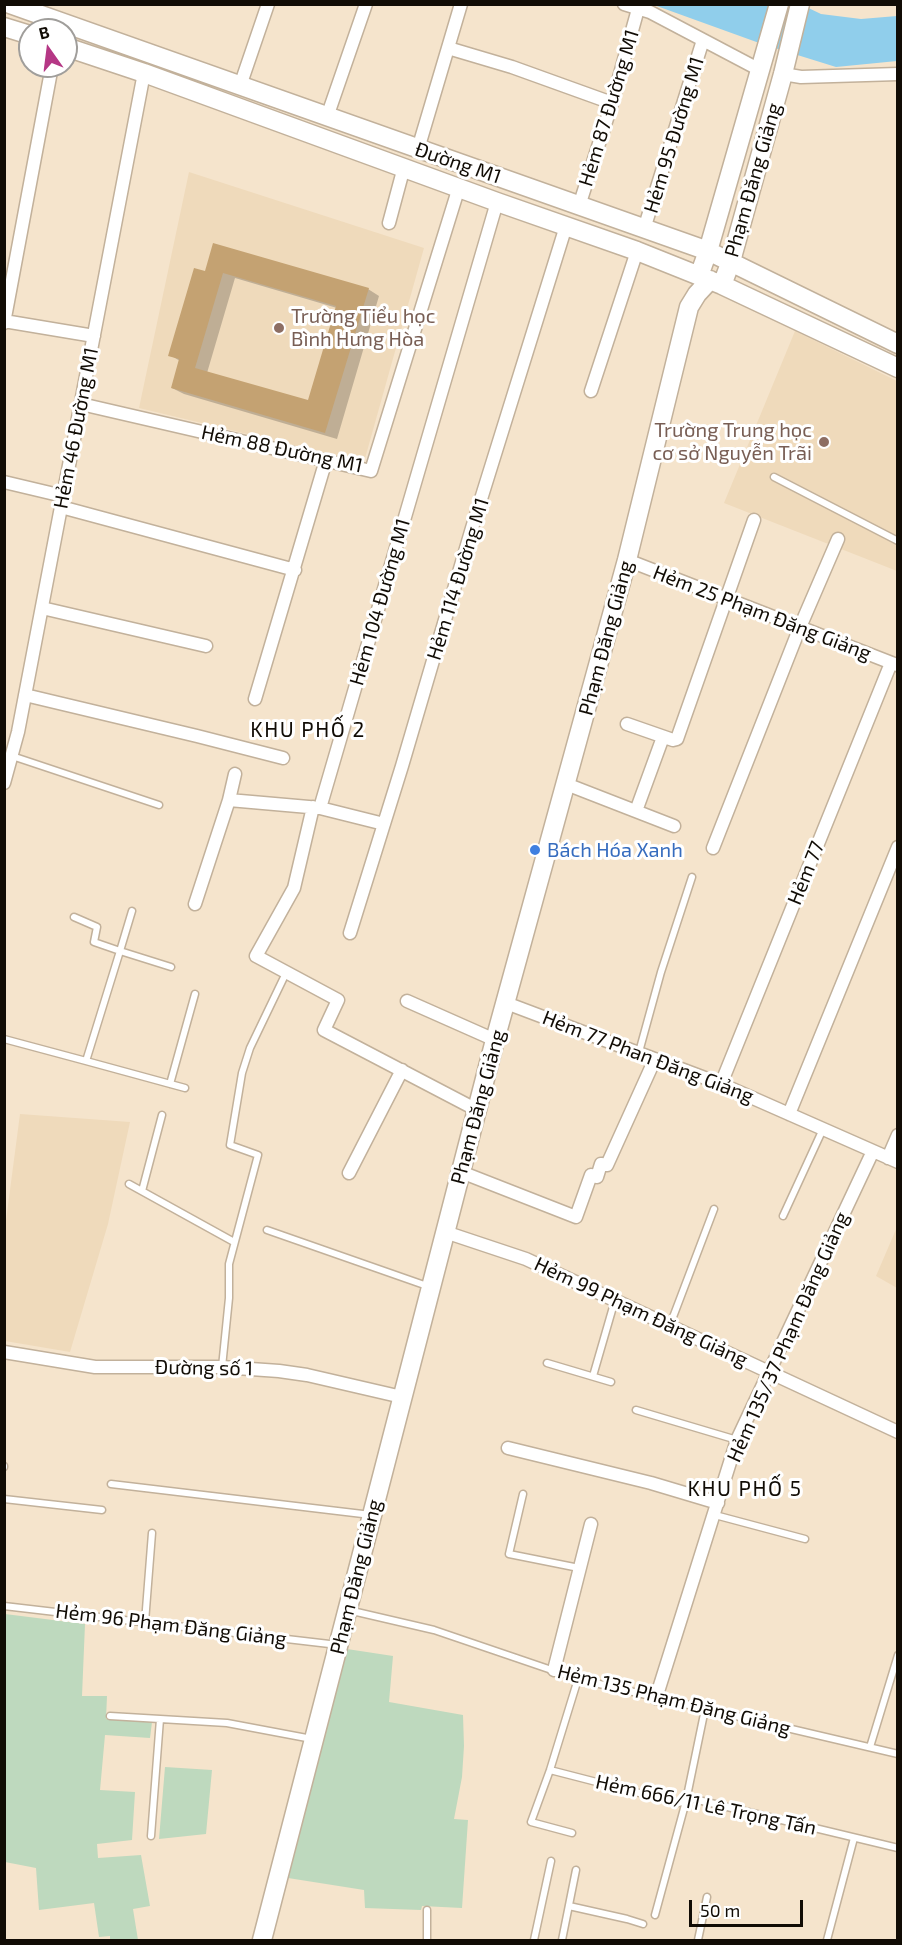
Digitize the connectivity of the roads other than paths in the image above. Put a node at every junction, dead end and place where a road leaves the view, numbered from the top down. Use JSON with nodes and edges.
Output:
{"nodes":[{"id":1,"x":10,"y":4,"type":"edge"},
{"id":2,"x":268,"y":4,"type":"edge"},
{"id":3,"x":366,"y":4,"type":"edge"},
{"id":4,"x":460,"y":4,"type":"edge"},
{"id":5,"x":624,"y":4,"type":"edge"},
{"id":6,"x":778,"y":4,"type":"edge"},
{"id":7,"x":800,"y":4,"type":"edge"},
{"id":8,"x":638,"y":9,"type":"junction"},
{"id":9,"x":42,"y":18,"type":"edge"},
{"id":10,"x":78,"y":32,"type":"edge"},
{"id":11,"x":703,"y":40,"type":"junction"},
{"id":12,"x":448,"y":48,"type":"junction"},
{"id":13,"x":78,"y":51,"type":"edge"},
{"id":14,"x":760,"y":70,"type":"junction"},
{"id":15,"x":144,"y":73,"type":"junction"},
{"id":16,"x":783,"y":74,"type":"junction"},
{"id":17,"x":897,"y":74,"type":"edge"},
{"id":18,"x":50,"y":78,"type":"edge"},
{"id":19,"x":240,"y":86,"type":"junction"},
{"id":20,"x":612,"y":103,"type":"junction"},
{"id":21,"x":327,"y":117,"type":"junction"},
{"id":22,"x":418,"y":149,"type":"junction"},
{"id":23,"x":404,"y":167,"type":"junction"},
{"id":24,"x":459,"y":187,"type":"junction"},
{"id":25,"x":497,"y":202,"type":"junction"},
{"id":26,"x":579,"y":206,"type":"junction"},
{"id":27,"x":389,"y":223,"type":"dead end"},
{"id":28,"x":566,"y":226,"type":"junction"},
{"id":29,"x":645,"y":229,"type":"junction"},
{"id":30,"x":637,"y":251,"type":"junction"},
{"id":31,"x":708,"y":251,"type":"junction"},
{"id":32,"x":731,"y":261,"type":"junction"},
{"id":33,"x":710,"y":281,"type":"junction"},
{"id":34,"x":5,"y":322,"type":"edge"},
{"id":35,"x":94,"y":336,"type":"junction"},
{"id":36,"x":897,"y":344,"type":"edge"},
{"id":37,"x":897,"y":368,"type":"edge"},
{"id":38,"x":591,"y":391,"type":"dead end"},
{"id":39,"x":81,"y":404,"type":"junction"},
{"id":40,"x":326,"y":460,"type":"junction"},
{"id":41,"x":774,"y":477,"type":"dead end"},
{"id":42,"x":4,"y":482,"type":"edge"},
{"id":43,"x":62,"y":502,"type":"junction"},
{"id":44,"x":754,"y":520,"type":"dead end"},
{"id":45,"x":838,"y":539,"type":"dead end"},
{"id":46,"x":897,"y":542,"type":"edge"},
{"id":47,"x":627,"y":560,"type":"junction"},
{"id":48,"x":295,"y":570,"type":"junction"},
{"id":49,"x":726,"y":598,"type":"junction"},
{"id":50,"x":42,"y":608,"type":"junction"},
{"id":51,"x":800,"y":627,"type":"junction"},
{"id":52,"x":206,"y":646,"type":"dead end"},
{"id":53,"x":894,"y":664,"type":"edge"},
{"id":54,"x":25,"y":695,"type":"junction"},
{"id":55,"x":255,"y":699,"type":"dead end"},
{"id":56,"x":627,"y":724,"type":"dead end"},
{"id":57,"x":4,"y":729,"type":"edge"},
{"id":58,"x":18,"y":732,"type":"junction"},
{"id":59,"x":663,"y":737,"type":"junction"},
{"id":60,"x":11,"y":756,"type":"junction"},
{"id":61,"x":283,"y":758,"type":"dead end"},
{"id":62,"x":235,"y":774,"type":"dead end"},
{"id":63,"x":4,"y":783,"type":"edge"},
{"id":64,"x":566,"y":784,"type":"junction"},
{"id":65,"x":229,"y":800,"type":"junction"},
{"id":66,"x":159,"y":805,"type":"dead end"},
{"id":67,"x":316,"y":808,"type":"junction"},
{"id":68,"x":636,"y":811,"type":"junction"},
{"id":69,"x":384,"y":824,"type":"junction"},
{"id":70,"x":674,"y":826,"type":"dead end"},
{"id":71,"x":897,"y":847,"type":"edge"},
{"id":72,"x":713,"y":848,"type":"dead end"},
{"id":73,"x":692,"y":877,"type":"dead end"},
{"id":74,"x":195,"y":904,"type":"dead end"},
{"id":75,"x":132,"y":911,"type":"dead end"},
{"id":76,"x":74,"y":917,"type":"dead end"},
{"id":77,"x":350,"y":933,"type":"dead end"},
{"id":78,"x":120,"y":951,"type":"junction"},
{"id":79,"x":171,"y":967,"type":"dead end"},
{"id":80,"x":287,"y":972,"type":"junction"},
{"id":81,"x":195,"y":994,"type":"dead end"},
{"id":82,"x":407,"y":1001,"type":"dead end"},
{"id":83,"x":506,"y":1003,"type":"junction"},
{"id":84,"x":4,"y":1039,"type":"edge"},
{"id":85,"x":495,"y":1040,"type":"junction"},
{"id":86,"x":639,"y":1052,"type":"junction"},
{"id":87,"x":655,"y":1059,"type":"junction"},
{"id":88,"x":86,"y":1061,"type":"junction"},
{"id":89,"x":402,"y":1071,"type":"junction"},
{"id":90,"x":170,"y":1083,"type":"junction"},
{"id":91,"x":721,"y":1084,"type":"junction"},
{"id":92,"x":185,"y":1088,"type":"dead end"},
{"id":93,"x":477,"y":1110,"type":"junction"},
{"id":94,"x":789,"y":1114,"type":"junction"},
{"id":95,"x":162,"y":1115,"type":"dead end"},
{"id":96,"x":823,"y":1129,"type":"junction"},
{"id":97,"x":897,"y":1135,"type":"edge"},
{"id":98,"x":873,"y":1151,"type":"junction"},
{"id":99,"x":893,"y":1160,"type":"edge"},
{"id":100,"x":461,"y":1172,"type":"junction"},
{"id":101,"x":349,"y":1173,"type":"dead end"},
{"id":102,"x":129,"y":1184,"type":"dead end"},
{"id":103,"x":142,"y":1191,"type":"junction"},
{"id":104,"x":714,"y":1209,"type":"dead end"},
{"id":105,"x":783,"y":1216,"type":"dead end"},
{"id":106,"x":267,"y":1230,"type":"dead end"},
{"id":107,"x":445,"y":1232,"type":"junction"},
{"id":108,"x":234,"y":1242,"type":"junction"},
{"id":109,"x":430,"y":1287,"type":"junction"},
{"id":110,"x":615,"y":1300,"type":"junction"},
{"id":111,"x":670,"y":1325,"type":"junction"},
{"id":112,"x":4,"y":1352,"type":"edge"},
{"id":113,"x":547,"y":1363,"type":"dead end"},
{"id":114,"x":222,"y":1367,"type":"junction"},
{"id":115,"x":769,"y":1371,"type":"junction"},
{"id":116,"x":593,"y":1376,"type":"junction"},
{"id":117,"x":611,"y":1382,"type":"dead end"},
{"id":118,"x":402,"y":1396,"type":"junction"},
{"id":119,"x":636,"y":1410,"type":"dead end"},
{"id":120,"x":897,"y":1432,"type":"edge"},
{"id":121,"x":737,"y":1440,"type":"junction"},
{"id":122,"x":508,"y":1448,"type":"dead end"},
{"id":123,"x":111,"y":1485,"type":"dead end"},
{"id":124,"x":523,"y":1494,"type":"dead end"},
{"id":125,"x":4,"y":1499,"type":"edge"},
{"id":126,"x":716,"y":1509,"type":"junction"},
{"id":127,"x":102,"y":1510,"type":"dead end"},
{"id":128,"x":372,"y":1515,"type":"junction"},
{"id":129,"x":591,"y":1524,"type":"dead end"},
{"id":130,"x":152,"y":1533,"type":"dead end"},
{"id":131,"x":805,"y":1539,"type":"dead end"},
{"id":132,"x":579,"y":1568,"type":"junction"},
{"id":133,"x":4,"y":1606,"type":"edge"},
{"id":134,"x":348,"y":1609,"type":"junction"},
{"id":135,"x":145,"y":1622,"type":"junction"},
{"id":136,"x":338,"y":1645,"type":"junction"},
{"id":137,"x":897,"y":1655,"type":"edge"},
{"id":138,"x":554,"y":1670,"type":"junction"},
{"id":139,"x":578,"y":1680,"type":"junction"},
{"id":140,"x":656,"y":1698,"type":"junction"},
{"id":141,"x":705,"y":1709,"type":"junction"},
{"id":142,"x":110,"y":1716,"type":"dead end"},
{"id":143,"x":160,"y":1719,"type":"junction"},
{"id":144,"x":314,"y":1740,"type":"junction"},
{"id":145,"x":870,"y":1748,"type":"junction"},
{"id":146,"x":897,"y":1754,"type":"edge"},
{"id":147,"x":550,"y":1770,"type":"junction"},
{"id":148,"x":686,"y":1801,"type":"junction"},
{"id":149,"x":572,"y":1833,"type":"dead end"},
{"id":150,"x":151,"y":1836,"type":"dead end"},
{"id":151,"x":854,"y":1838,"type":"junction"},
{"id":152,"x":897,"y":1848,"type":"edge"},
{"id":153,"x":551,"y":1861,"type":"dead end"},
{"id":154,"x":576,"y":1870,"type":"dead end"},
{"id":155,"x":706,"y":1898,"type":"dead end"},
{"id":156,"x":569,"y":1906,"type":"junction"},
{"id":157,"x":427,"y":1910,"type":"dead end"},
{"id":158,"x":655,"y":1915,"type":"dead end"},
{"id":159,"x":644,"y":1924,"type":"dead end"},
{"id":160,"x":262,"y":1941,"type":"edge"},
{"id":161,"x":427,"y":1941,"type":"edge"},
{"id":162,"x":534,"y":1941,"type":"edge"},
{"id":163,"x":562,"y":1941,"type":"edge"},
{"id":164,"x":698,"y":1941,"type":"edge"},
{"id":165,"x":827,"y":1941,"type":"edge"}],
"edges":[{"from":1,"to":9,"type":"street","name":"Đường M1"},
{"from":2,"to":19,"type":"street"},
{"from":3,"to":21,"type":"street"},
{"from":4,"to":12,"type":"street"},
{"from":5,"to":8,"type":"street"},
{"from":6,"to":14,"type":"street","name":"Phạm Đăng Giảng"},
{"from":7,"to":16,"type":"street","name":"Phạm Đăng Giảng"},
{"from":8,"to":11,"type":"street"},
{"from":8,"to":20,"type":"street","name":"Hẻm 87 Đường M1"},
{"from":10,"to":19,"type":"street","name":"Đường M1"},
{"from":11,"to":14,"type":"street"},
{"from":11,"to":29,"type":"street","name":"Hẻm 95 Đường M1"},
{"from":12,"to":20,"type":"street"},
{"from":12,"to":22,"type":"street"},
{"from":13,"to":15,"type":"street","name":"Đường M1"},
{"from":14,"to":31,"type":"street","name":"Phạm Đăng Giảng"},
{"from":15,"to":23,"type":"street","name":"Đường M1"},
{"from":15,"to":35,"type":"street","name":"Hẻm 46 Đường M1"},
{"from":16,"to":17,"type":"street"},
{"from":16,"to":32,"type":"street","name":"Phạm Đăng Giảng"},
{"from":18,"to":34,"type":"street"},
{"from":19,"to":21,"type":"street","name":"Đường M1"},
{"from":20,"to":26,"type":"street","name":"Hẻm 87 Đường M1"},
{"from":21,"to":22,"type":"street","name":"Đường M1"},
{"from":22,"to":26,"type":"street","name":"Đường M1"},
{"from":23,"to":24,"type":"street","name":"Đường M1"},
{"from":23,"to":27,"type":"street"},
{"from":24,"to":25,"type":"street","name":"Đường M1"},
{"from":24,"to":40,"type":"street","name":"Hẻm 88 Đường M1"},
{"from":25,"to":28,"type":"street","name":"Đường M1"},
{"from":25,"to":67,"type":"street","name":"Hẻm 104 Đường M1"},
{"from":26,"to":29,"type":"street","name":"Đường M1"},
{"from":28,"to":30,"type":"street","name":"Đường M1"},
{"from":28,"to":69,"type":"street","name":"Hẻm 114 Đường M1"},
{"from":29,"to":31,"type":"street","name":"Đường M1"},
{"from":30,"to":33,"type":"street","name":"Đường M1"},
{"from":30,"to":38,"type":"street"},
{"from":31,"to":32,"type":"street","name":"Đường M1"},
{"from":31,"to":33,"type":"street","name":"Phạm Đăng Giảng"},
{"from":32,"to":33,"type":"street","name":"Phạm Đăng Giảng"},
{"from":32,"to":36,"type":"street","name":"Đường M1"},
{"from":33,"to":37,"type":"street","name":"Đường M1"},
{"from":33,"to":47,"type":"street","name":"Phạm Đăng Giảng"},
{"from":34,"to":35,"type":"street"},
{"from":35,"to":39,"type":"street","name":"Hẻm 46 Đường M1"},
{"from":39,"to":40,"type":"street","name":"Hẻm 88 Đường M1"},
{"from":39,"to":43,"type":"street","name":"Hẻm 46 Đường M1"},
{"from":40,"to":48,"type":"street"},
{"from":41,"to":46,"type":"lane"},
{"from":42,"to":43,"type":"street"},
{"from":43,"to":48,"type":"street"},
{"from":43,"to":50,"type":"street","name":"Hẻm 46 Đường M1"},
{"from":44,"to":49,"type":"street"},
{"from":45,"to":51,"type":"street"},
{"from":47,"to":49,"type":"street","name":"Hẻm 25 Phạm Đăng Giảng"},
{"from":47,"to":64,"type":"street","name":"Phạm Đăng Giảng"},
{"from":48,"to":55,"type":"street"},
{"from":49,"to":51,"type":"street","name":"Hẻm 25 Phạm Đăng Giảng"},
{"from":49,"to":59,"type":"street"},
{"from":50,"to":52,"type":"street"},
{"from":50,"to":54,"type":"street","name":"Hẻm 46 Đường M1"},
{"from":51,"to":53,"type":"street","name":"Hẻm 25 Phạm Đăng Giảng"},
{"from":51,"to":72,"type":"street"},
{"from":53,"to":91,"type":"street","name":"Hẻm 77"},
{"from":54,"to":58,"type":"street","name":"Hẻm 46 Đường M1"},
{"from":54,"to":61,"type":"street"},
{"from":56,"to":59,"type":"street"},
{"from":57,"to":58,"type":"street"},
{"from":58,"to":60,"type":"street","name":"Hẻm 46 Đường M1"},
{"from":59,"to":68,"type":"street"},
{"from":60,"to":63,"type":"street","name":"Hẻm 46 Đường M1"},
{"from":60,"to":66,"type":"lane"},
{"from":62,"to":65,"type":"street"},
{"from":64,"to":68,"type":"street"},
{"from":64,"to":83,"type":"street","name":"Phạm Đăng Giảng"},
{"from":65,"to":67,"type":"street"},
{"from":65,"to":74,"type":"street"},
{"from":67,"to":69,"type":"street"},
{"from":67,"to":80,"type":"street","name":"Hẻm 104 Đường M1"},
{"from":68,"to":70,"type":"street"},
{"from":69,"to":77,"type":"street","name":"Hẻm 114 Đường M1"},
{"from":71,"to":94,"type":"street"},
{"from":73,"to":86,"type":"lane"},
{"from":75,"to":78,"type":"lane"},
{"from":76,"to":78,"type":"lane"},
{"from":78,"to":79,"type":"lane"},
{"from":78,"to":88,"type":"lane"},
{"from":80,"to":89,"type":"street"},
{"from":80,"to":108,"type":"lane"},
{"from":81,"to":90,"type":"lane"},
{"from":82,"to":85,"type":"street"},
{"from":83,"to":85,"type":"street","name":"Phạm Đăng Giảng"},
{"from":83,"to":86,"type":"street","name":"Hẻm 77 Phan Đăng Giảng"},
{"from":84,"to":88,"type":"lane"},
{"from":85,"to":93,"type":"street","name":"Phạm Đăng Giảng"},
{"from":86,"to":87,"type":"street","name":"Hẻm 77 Phan Đăng Giảng"},
{"from":87,"to":91,"type":"street","name":"Hẻm 77 Phan Đăng Giảng"},
{"from":87,"to":100,"type":"street"},
{"from":88,"to":90,"type":"lane"},
{"from":89,"to":93,"type":"street"},
{"from":89,"to":101,"type":"street"},
{"from":90,"to":92,"type":"lane"},
{"from":91,"to":94,"type":"street","name":"Hẻm 77 Phan Đăng Giảng"},
{"from":93,"to":100,"type":"street","name":"Phạm Đăng Giảng"},
{"from":94,"to":96,"type":"street","name":"Hẻm 77 Phan Đăng Giảng"},
{"from":95,"to":103,"type":"lane"},
{"from":96,"to":98,"type":"street","name":"Hẻm 77 Phan Đăng Giảng"},
{"from":96,"to":105,"type":"lane"},
{"from":97,"to":99,"type":"street"},
{"from":98,"to":99,"type":"street","name":"Hẻm 77 Phan Đăng Giảng"},
{"from":98,"to":115,"type":"street","name":"Hẻm 135/37 Phạm Đăng Giảng"},
{"from":100,"to":107,"type":"street","name":"Phạm Đăng Giảng"},
{"from":102,"to":103,"type":"lane"},
{"from":103,"to":108,"type":"lane"},
{"from":104,"to":111,"type":"lane"},
{"from":106,"to":109,"type":"lane"},
{"from":107,"to":109,"type":"street","name":"Phạm Đăng Giảng"},
{"from":107,"to":110,"type":"street","name":"Hẻm 99 Phạm Đăng Giảng"},
{"from":108,"to":114,"type":"lane"},
{"from":109,"to":118,"type":"street","name":"Phạm Đăng Giảng"},
{"from":110,"to":111,"type":"street","name":"Hẻm 99 Phạm Đăng Giảng"},
{"from":110,"to":116,"type":"lane"},
{"from":111,"to":115,"type":"street","name":"Hẻm 99 Phạm Đăng Giảng"},
{"from":112,"to":114,"type":"street","name":"Đường số 1"},
{"from":113,"to":116,"type":"lane"},
{"from":114,"to":118,"type":"street","name":"Đường số 1"},
{"from":115,"to":120,"type":"street","name":"Hẻm 99 Phạm Đăng Giảng"},
{"from":115,"to":121,"type":"street","name":"Hẻm 135/37 Phạm Đăng Giảng"},
{"from":116,"to":117,"type":"lane"},
{"from":118,"to":128,"type":"street","name":"Phạm Đăng Giảng"},
{"from":119,"to":121,"type":"lane"},
{"from":121,"to":126,"type":"street","name":"Hẻm 135/37 Phạm Đăng Giảng"},
{"from":122,"to":126,"type":"street"},
{"from":123,"to":128,"type":"lane"},
{"from":124,"to":132,"type":"lane"},
{"from":125,"to":127,"type":"lane"},
{"from":126,"to":131,"type":"lane"},
{"from":126,"to":140,"type":"street","name":"Hẻm 135/37 Phạm Đăng Giảng"},
{"from":128,"to":134,"type":"street","name":"Phạm Đăng Giảng"},
{"from":129,"to":132,"type":"street"},
{"from":130,"to":135,"type":"lane"},
{"from":132,"to":138,"type":"street"},
{"from":133,"to":135,"type":"lane","name":"Hẻm 96 Phạm Đăng Giảng"},
{"from":134,"to":136,"type":"street","name":"Phạm Đăng Giảng"},
{"from":134,"to":138,"type":"lane","name":"Hẻm 135 Phạm Đăng Giảng"},
{"from":135,"to":136,"type":"lane","name":"Hẻm 96 Phạm Đăng Giảng"},
{"from":136,"to":144,"type":"street","name":"Phạm Đăng Giảng"},
{"from":137,"to":145,"type":"lane"},
{"from":138,"to":139,"type":"lane","name":"Hẻm 135 Phạm Đăng Giảng"},
{"from":139,"to":140,"type":"lane","name":"Hẻm 135 Phạm Đăng Giảng"},
{"from":139,"to":147,"type":"lane"},
{"from":140,"to":141,"type":"lane","name":"Hẻm 135 Phạm Đăng Giảng"},
{"from":141,"to":145,"type":"lane","name":"Hẻm 135 Phạm Đăng Giảng"},
{"from":141,"to":148,"type":"lane"},
{"from":142,"to":143,"type":"lane"},
{"from":143,"to":144,"type":"lane"},
{"from":143,"to":150,"type":"lane"},
{"from":144,"to":160,"type":"street","name":"Phạm Đăng Giảng"},
{"from":145,"to":146,"type":"lane","name":"Hẻm 135 Phạm Đăng Giảng"},
{"from":147,"to":148,"type":"lane","name":"Hẻm 666/11 Lê Trọng Tấn"},
{"from":147,"to":149,"type":"lane"},
{"from":148,"to":151,"type":"lane","name":"Hẻm 666/11 Lê Trọng Tấn"},
{"from":148,"to":158,"type":"lane"},
{"from":151,"to":152,"type":"lane","name":"Hẻm 666/11 Lê Trọng Tấn"},
{"from":151,"to":165,"type":"lane"},
{"from":153,"to":162,"type":"lane"},
{"from":154,"to":156,"type":"lane"},
{"from":155,"to":164,"type":"lane"},
{"from":156,"to":159,"type":"lane"},
{"from":156,"to":163,"type":"lane"},
{"from":157,"to":161,"type":"lane"}]}
